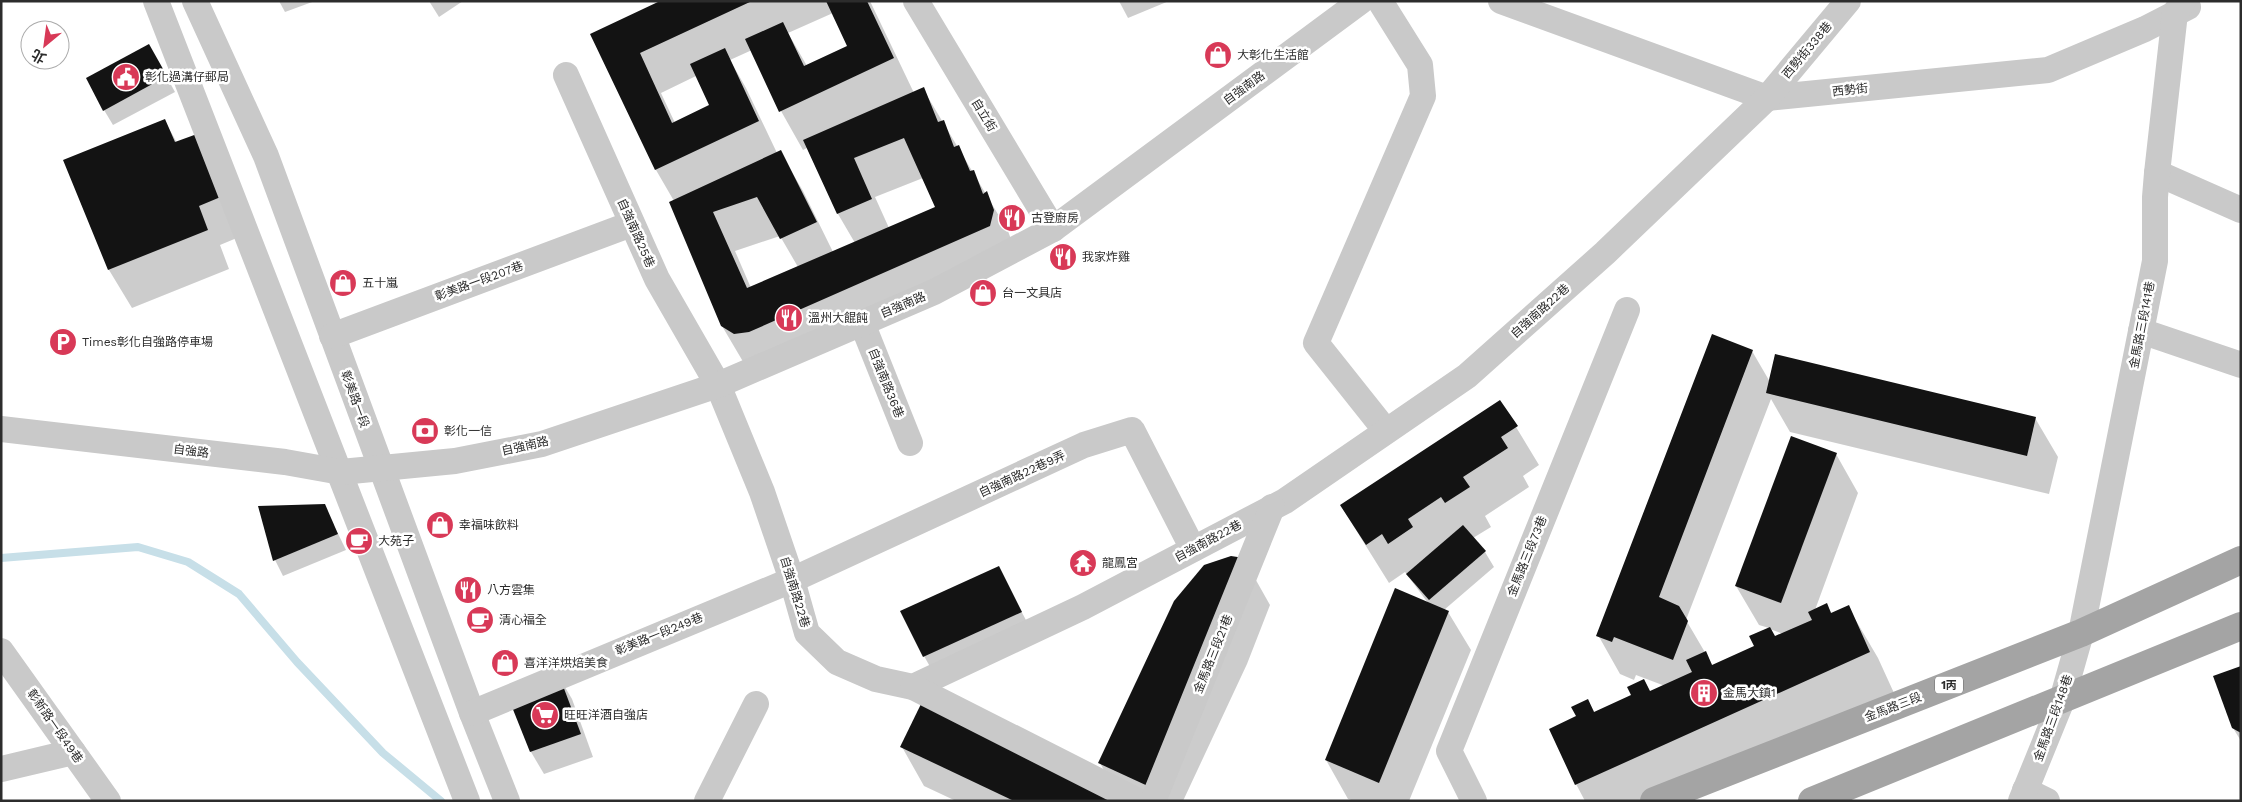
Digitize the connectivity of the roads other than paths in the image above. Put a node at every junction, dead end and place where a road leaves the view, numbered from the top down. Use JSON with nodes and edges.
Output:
{"nodes":[{"id":1,"x":156,"y":1,"type":"edge"},
{"id":2,"x":195,"y":1,"type":"edge"},
{"id":3,"x":916,"y":1,"type":"edge"},
{"id":4,"x":1380,"y":1,"type":"edge"},
{"id":5,"x":1501,"y":1,"type":"edge"},
{"id":6,"x":1848,"y":1,"type":"edge"},
{"id":7,"x":2200,"y":1,"type":"edge"},
{"id":8,"x":1355,"y":3,"type":"edge"},
{"id":9,"x":2179,"y":7,"type":"edge"},
{"id":10,"x":566,"y":75,"type":"dead end"},
{"id":11,"x":1767,"y":98,"type":"junction"},
{"id":12,"x":2157,"y":173,"type":"junction"},
{"id":13,"x":2241,"y":210,"type":"edge"},
{"id":14,"x":626,"y":226,"type":"dead end"},
{"id":15,"x":1053,"y":229,"type":"junction"},
{"id":16,"x":1627,"y":310,"type":"dead end"},
{"id":17,"x":862,"y":323,"type":"junction"},
{"id":18,"x":2141,"y":331,"type":"junction"},
{"id":19,"x":332,"y":336,"type":"junction"},
{"id":20,"x":2241,"y":365,"type":"edge"},
{"id":21,"x":718,"y":385,"type":"junction"},
{"id":22,"x":1,"y":429,"type":"edge"},
{"id":23,"x":1386,"y":431,"type":"junction"},
{"id":24,"x":910,"y":443,"type":"dead end"},
{"id":25,"x":380,"y":467,"type":"junction"},
{"id":26,"x":340,"y":472,"type":"junction"},
{"id":27,"x":1272,"y":507,"type":"junction"},
{"id":28,"x":1194,"y":549,"type":"junction"},
{"id":29,"x":2241,"y":560,"type":"edge"},
{"id":30,"x":792,"y":580,"type":"junction"},
{"id":31,"x":2241,"y":626,"type":"edge"},
{"id":32,"x":2081,"y":633,"type":"junction"},
{"id":33,"x":1,"y":651,"type":"edge"},
{"id":34,"x":913,"y":688,"type":"junction"},
{"id":35,"x":2062,"y":700,"type":"junction"},
{"id":36,"x":756,"y":704,"type":"dead end"},
{"id":37,"x":472,"y":713,"type":"junction"},
{"id":38,"x":73,"y":752,"type":"junction"},
{"id":39,"x":1,"y":769,"type":"edge"},
{"id":40,"x":2031,"y":797,"type":"edge"},
{"id":41,"x":108,"y":801,"type":"edge"},
{"id":42,"x":467,"y":801,"type":"edge"},
{"id":43,"x":507,"y":801,"type":"edge"},
{"id":44,"x":707,"y":801,"type":"edge"},
{"id":45,"x":1138,"y":801,"type":"edge"},
{"id":46,"x":1154,"y":801,"type":"edge"},
{"id":47,"x":1474,"y":801,"type":"edge"},
{"id":48,"x":1654,"y":801,"type":"edge"},
{"id":49,"x":1812,"y":801,"type":"edge"}],
"edges":[{"from":1,"to":26,"type":"street"},
{"from":2,"to":19,"type":"street","name":"彰美路一段"},
{"from":3,"to":15,"type":"street","name":"自立街"},
{"from":4,"to":23,"type":"street"},
{"from":5,"to":11,"type":"street","name":"西勢街"},
{"from":6,"to":11,"type":"street","name":"西勢街338巷"},
{"from":7,"to":9,"type":"street","name":"西勢街"},
{"from":8,"to":15,"type":"street","name":"自強南路"},
{"from":9,"to":11,"type":"street","name":"西勢街"},
{"from":9,"to":12,"type":"street","name":"金馬路三段141巷"},
{"from":10,"to":21,"type":"street","name":"自強南路25巷"},
{"from":11,"to":23,"type":"street","name":"自強南路22巷"},
{"from":12,"to":13,"type":"street"},
{"from":12,"to":18,"type":"street","name":"金馬路三段141巷"},
{"from":14,"to":19,"type":"street","name":"彰美路一段207巷"},
{"from":15,"to":17,"type":"street","name":"自強南路"},
{"from":16,"to":47,"type":"street","name":"金馬路三段73巷"},
{"from":17,"to":21,"type":"street","name":"自強南路"},
{"from":17,"to":24,"type":"street","name":"自強南路36巷"},
{"from":18,"to":20,"type":"street"},
{"from":18,"to":32,"type":"street","name":"金馬路三段141巷"},
{"from":19,"to":25,"type":"street","name":"彰美路一段"},
{"from":21,"to":25,"type":"street","name":"自強南路"},
{"from":21,"to":30,"type":"street","name":"自強南路22巷"},
{"from":22,"to":26,"type":"street","name":"自強路"},
{"from":23,"to":27,"type":"street","name":"自強南路22巷"},
{"from":25,"to":26,"type":"street","name":"自強路"},
{"from":25,"to":37,"type":"street","name":"彰美路一段"},
{"from":26,"to":42,"type":"street"},
{"from":27,"to":28,"type":"street","name":"自強南路22巷"},
{"from":27,"to":46,"type":"street","name":"金馬路三段21巷"},
{"from":28,"to":30,"type":"street","name":"自強南路22巷9弄"},
{"from":28,"to":34,"type":"street","name":"自強南路22巷"},
{"from":29,"to":32,"type":"main road","name":"金馬路三段","number":"1丙"},
{"from":30,"to":34,"type":"street","name":"自強南路22巷"},
{"from":30,"to":37,"type":"street","name":"彰美路一段249巷"},
{"from":31,"to":35,"type":"main road"},
{"from":32,"to":35,"type":"street","name":"金馬路三段148巷"},
{"from":32,"to":48,"type":"main road","name":"金馬路三段","number":"1丙"},
{"from":33,"to":38,"type":"street","name":"彰新路一段49巷"},
{"from":34,"to":45,"type":"street"},
{"from":35,"to":40,"type":"street","name":"金馬路三段148巷"},
{"from":35,"to":49,"type":"main road"},
{"from":36,"to":44,"type":"street"},
{"from":37,"to":43,"type":"street","name":"彰美路一段"},
{"from":38,"to":39,"type":"street"},
{"from":38,"to":41,"type":"street","name":"彰新路一段49巷"}]}
